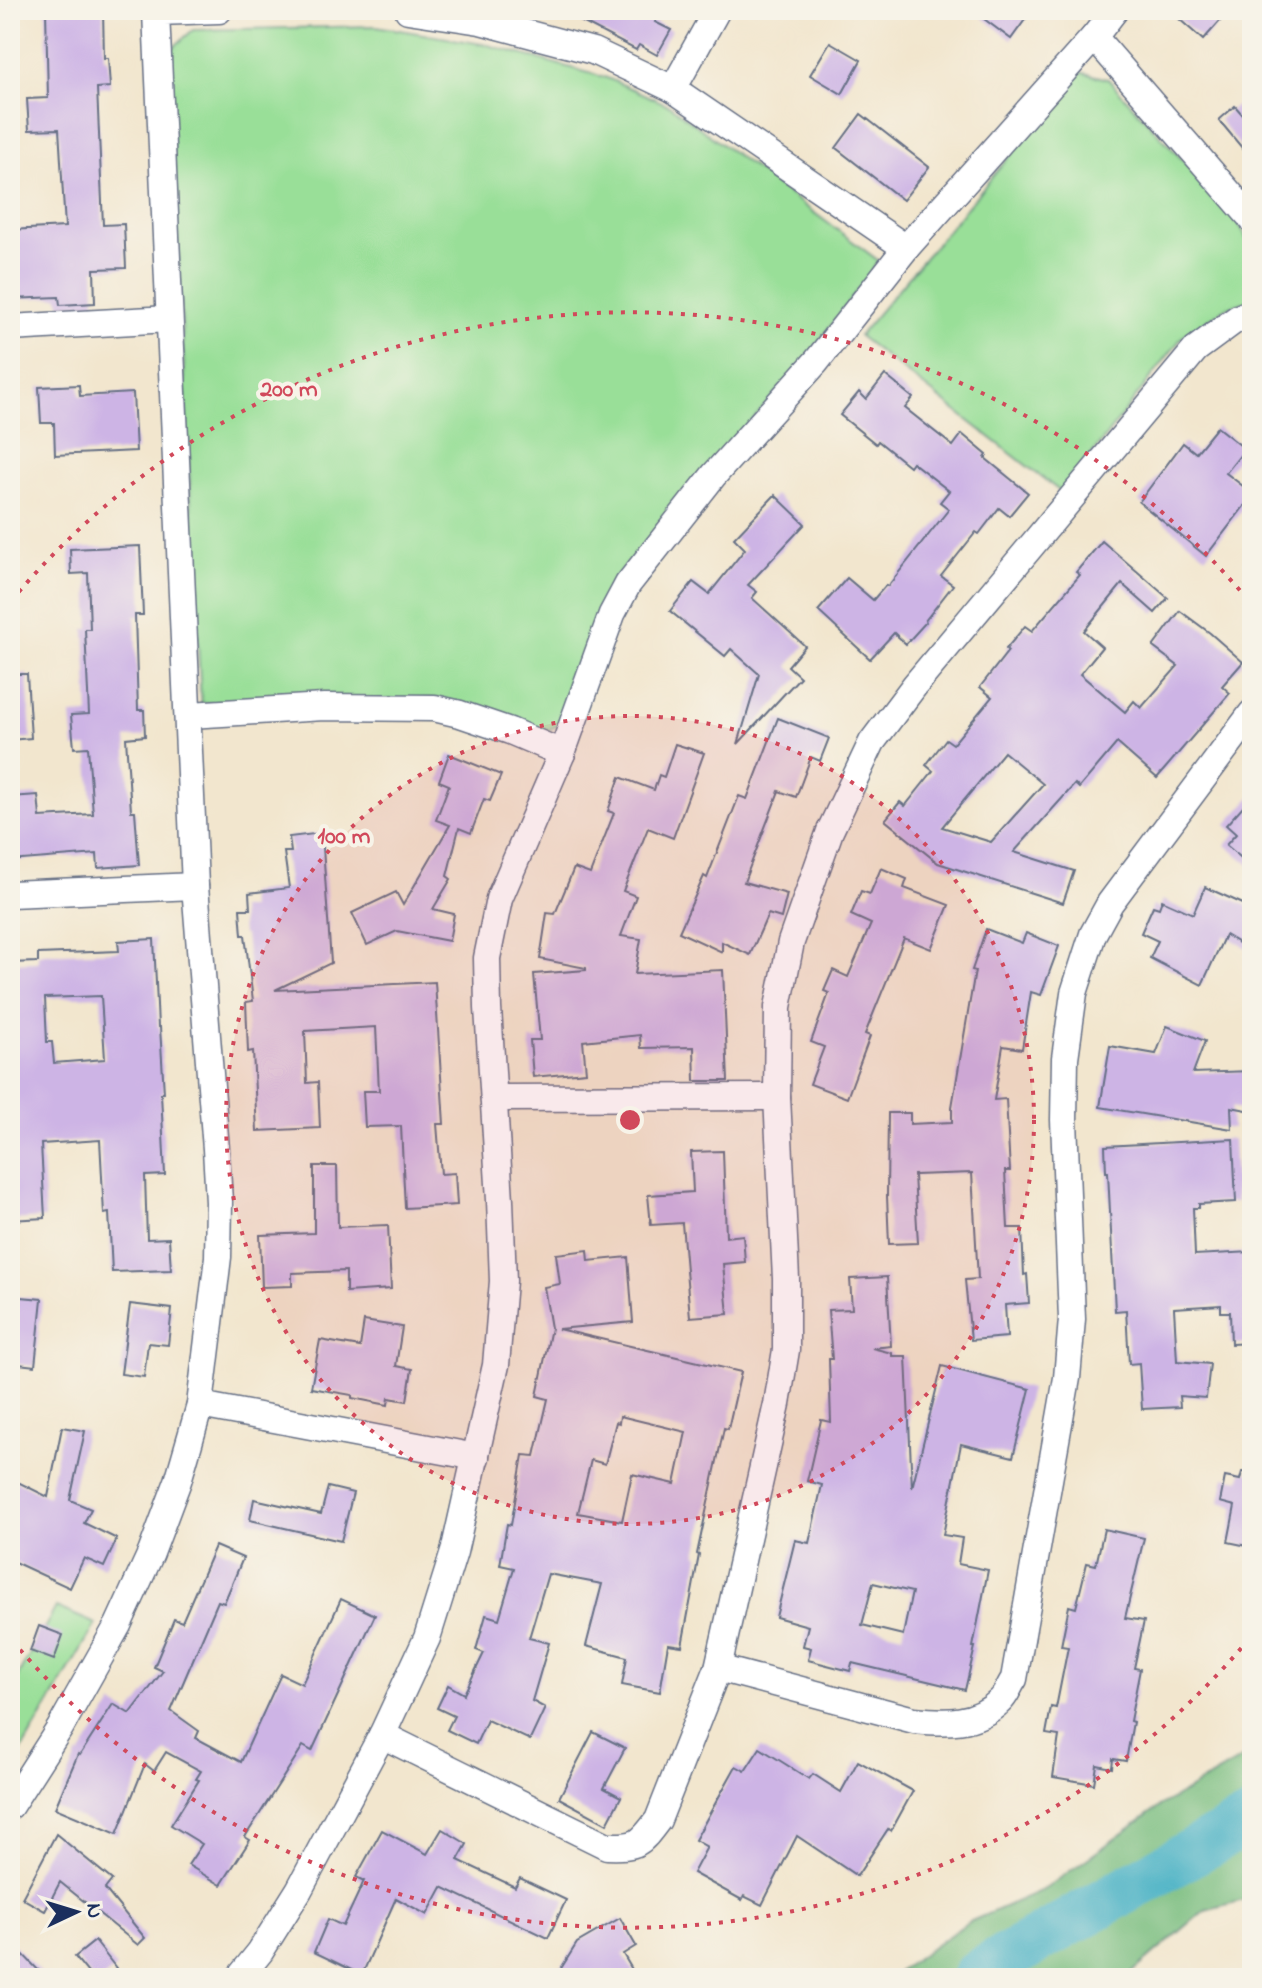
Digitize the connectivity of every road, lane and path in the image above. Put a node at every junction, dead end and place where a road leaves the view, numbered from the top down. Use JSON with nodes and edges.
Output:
{"nodes":[{"id":1,"x":219,"y":10,"type":"edge"},
{"id":2,"x":408,"y":10,"type":"edge"},
{"id":3,"x":717,"y":10,"type":"edge"},
{"id":4,"x":1115,"y":10,"type":"edge"},
{"id":5,"x":156,"y":11,"type":"edge"},
{"id":6,"x":1094,"y":37,"type":"junction"},
{"id":7,"x":673,"y":89,"type":"junction"},
{"id":8,"x":1252,"y":219,"type":"edge"},
{"id":9,"x":906,"y":248,"type":"junction"},
{"id":10,"x":1252,"y":312,"type":"edge"},
{"id":11,"x":169,"y":319,"type":"junction"},
{"id":12,"x":10,"y":328,"type":"edge"},
{"id":13,"x":1252,"y":713,"type":"edge"},
{"id":14,"x":189,"y":715,"type":"junction"},
{"id":15,"x":562,"y":753,"type":"junction"},
{"id":16,"x":195,"y":886,"type":"junction"},
{"id":17,"x":10,"y":894,"type":"edge"},
{"id":18,"x":777,"y":1097,"type":"junction"},
{"id":19,"x":494,"y":1098,"type":"junction"},
{"id":20,"x":200,"y":1405,"type":"junction"},
{"id":21,"x":476,"y":1457,"type":"junction"},
{"id":22,"x":718,"y":1668,"type":"junction"},
{"id":23,"x":382,"y":1735,"type":"junction"},
{"id":24,"x":10,"y":1806,"type":"edge"},
{"id":25,"x":239,"y":1978,"type":"edge"}],
"edges":[{"from":1,"to":5,"type":"street"},
{"from":2,"to":7,"type":"street"},
{"from":3,"to":7,"type":"street"},
{"from":4,"to":6,"type":"street"},
{"from":5,"to":11,"type":"street"},
{"from":6,"to":8,"type":"street"},
{"from":6,"to":9,"type":"street"},
{"from":7,"to":9,"type":"street"},
{"from":9,"to":15,"type":"street"},
{"from":10,"to":18,"type":"street"},
{"from":11,"to":12,"type":"street"},
{"from":11,"to":14,"type":"street"},
{"from":13,"to":22,"type":"street"},
{"from":14,"to":15,"type":"street"},
{"from":14,"to":16,"type":"street"},
{"from":15,"to":19,"type":"street"},
{"from":16,"to":17,"type":"street"},
{"from":16,"to":20,"type":"street"},
{"from":18,"to":19,"type":"street"},
{"from":18,"to":22,"type":"street"},
{"from":19,"to":21,"type":"street"},
{"from":20,"to":21,"type":"street"},
{"from":20,"to":24,"type":"street"},
{"from":21,"to":23,"type":"street"},
{"from":22,"to":23,"type":"street"},
{"from":23,"to":25,"type":"street"}]}
